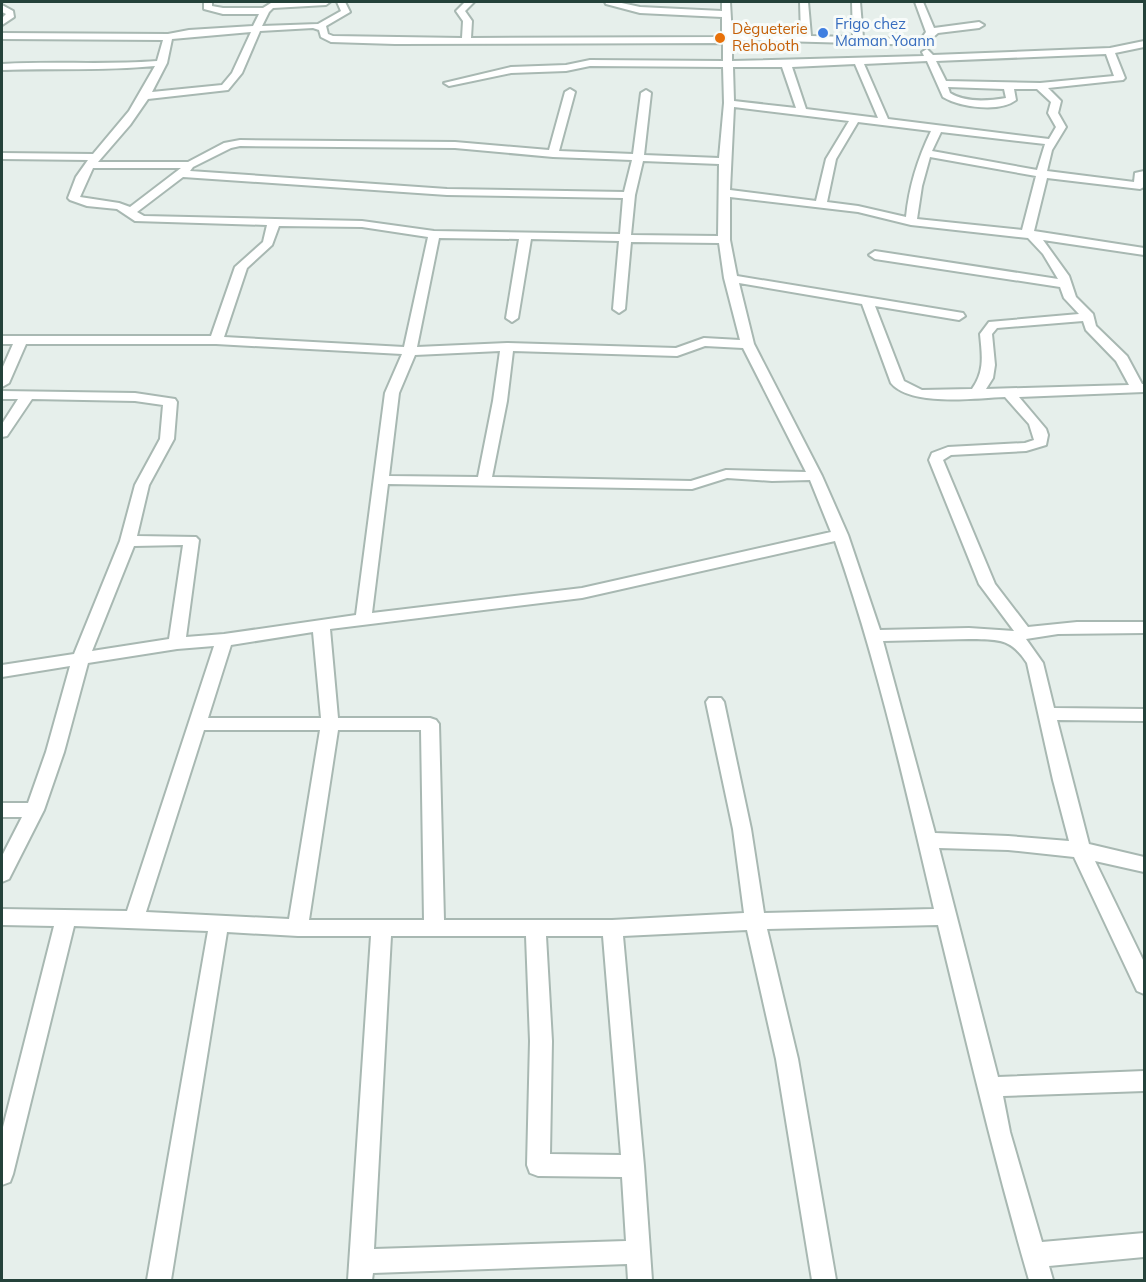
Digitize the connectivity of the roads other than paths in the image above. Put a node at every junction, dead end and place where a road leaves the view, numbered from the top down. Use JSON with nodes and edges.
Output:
{"nodes":[{"id":1,"x":208,"y":2,"type":"edge"},
{"id":2,"x":326,"y":2,"type":"edge"},
{"id":3,"x":341,"y":2,"type":"edge"},
{"id":4,"x":470,"y":2,"type":"edge"},
{"id":5,"x":609,"y":2,"type":"edge"},
{"id":6,"x":804,"y":2,"type":"edge"},
{"id":7,"x":856,"y":2,"type":"edge"},
{"id":8,"x":919,"y":2,"type":"edge"},
{"id":9,"x":270,"y":6,"type":"edge"},
{"id":10,"x":2,"y":8,"type":"edge"},
{"id":11,"x":725,"y":8,"type":"edge"},
{"id":12,"x":2,"y":22,"type":"edge"},
{"id":13,"x":979,"y":25,"type":"dead end"},
{"id":14,"x":320,"y":26,"type":"junction"},
{"id":15,"x":65,"y":28,"type":"dead end"},
{"id":16,"x":254,"y":30,"type":"junction"},
{"id":17,"x":930,"y":32,"type":"junction"},
{"id":18,"x":2,"y":36,"type":"edge"},
{"id":19,"x":58,"y":36,"type":"junction"},
{"id":20,"x":168,"y":37,"type":"junction"},
{"id":21,"x":806,"y":37,"type":"junction"},
{"id":22,"x":858,"y":39,"type":"junction"},
{"id":23,"x":725,"y":40,"type":"junction"},
{"id":24,"x":466,"y":41,"type":"junction"},
{"id":25,"x":924,"y":42,"type":"junction"},
{"id":26,"x":1144,"y":44,"type":"edge"},
{"id":27,"x":2,"y":45,"type":"edge"},
{"id":28,"x":1110,"y":51,"type":"junction"},
{"id":29,"x":929,"y":58,"type":"junction"},
{"id":30,"x":858,"y":62,"type":"junction"},
{"id":31,"x":162,"y":63,"type":"junction"},
{"id":32,"x":728,"y":64,"type":"junction"},
{"id":33,"x":786,"y":64,"type":"junction"},
{"id":34,"x":2,"y":67,"type":"edge"},
{"id":35,"x":448,"y":83,"type":"dead end"},
{"id":36,"x":942,"y":84,"type":"junction"},
{"id":37,"x":1008,"y":86,"type":"junction"},
{"id":38,"x":1040,"y":86,"type":"junction"},
{"id":39,"x":570,"y":92,"type":"dead end"},
{"id":40,"x":646,"y":93,"type":"dead end"},
{"id":41,"x":144,"y":96,"type":"junction"},
{"id":42,"x":729,"y":103,"type":"junction"},
{"id":43,"x":802,"y":111,"type":"junction"},
{"id":44,"x":855,"y":119,"type":"junction"},
{"id":45,"x":884,"y":121,"type":"junction"},
{"id":46,"x":937,"y":129,"type":"junction"},
{"id":47,"x":1051,"y":142,"type":"junction"},
{"id":48,"x":926,"y":153,"type":"junction"},
{"id":49,"x":554,"y":154,"type":"junction"},
{"id":50,"x":2,"y":156,"type":"edge"},
{"id":51,"x":638,"y":158,"type":"junction"},
{"id":52,"x":94,"y":161,"type":"junction"},
{"id":53,"x":724,"y":161,"type":"junction"},
{"id":54,"x":194,"y":164,"type":"junction"},
{"id":55,"x":181,"y":174,"type":"junction"},
{"id":56,"x":1041,"y":174,"type":"junction"},
{"id":57,"x":1144,"y":174,"type":"edge"},
{"id":58,"x":1142,"y":189,"type":"edge"},
{"id":59,"x":725,"y":193,"type":"junction"},
{"id":60,"x":629,"y":195,"type":"junction"},
{"id":61,"x":821,"y":204,"type":"junction"},
{"id":62,"x":130,"y":212,"type":"junction"},
{"id":63,"x":274,"y":222,"type":"junction"},
{"id":64,"x":911,"y":222,"type":"junction"},
{"id":65,"x":434,"y":234,"type":"junction"},
{"id":66,"x":1029,"y":234,"type":"junction"},
{"id":67,"x":526,"y":235,"type":"junction"},
{"id":68,"x":624,"y":238,"type":"junction"},
{"id":69,"x":724,"y":240,"type":"junction"},
{"id":70,"x":1144,"y":251,"type":"edge"},
{"id":71,"x":875,"y":255,"type":"dead end"},
{"id":72,"x":730,"y":278,"type":"junction"},
{"id":73,"x":1065,"y":284,"type":"junction"},
{"id":74,"x":867,"y":301,"type":"junction"},
{"id":75,"x":619,"y":309,"type":"dead end"},
{"id":76,"x":959,"y":316,"type":"dead end"},
{"id":77,"x":1089,"y":316,"type":"junction"},
{"id":78,"x":512,"y":318,"type":"dead end"},
{"id":79,"x":2,"y":340,"type":"edge"},
{"id":80,"x":216,"y":340,"type":"junction"},
{"id":81,"x":20,"y":342,"type":"junction"},
{"id":82,"x":748,"y":344,"type":"junction"},
{"id":83,"x":507,"y":347,"type":"junction"},
{"id":84,"x":410,"y":351,"type":"junction"},
{"id":85,"x":2,"y":383,"type":"edge"},
{"id":86,"x":1141,"y":388,"type":"edge"},
{"id":87,"x":1009,"y":393,"type":"junction"},
{"id":88,"x":976,"y":394,"type":"junction"},
{"id":89,"x":2,"y":395,"type":"edge"},
{"id":90,"x":28,"y":395,"type":"junction"},
{"id":91,"x":2,"y":433,"type":"edge"},
{"id":92,"x":815,"y":476,"type":"junction"},
{"id":93,"x":380,"y":480,"type":"junction"},
{"id":94,"x":484,"y":482,"type":"junction"},
{"id":95,"x":840,"y":535,"type":"junction"},
{"id":96,"x":128,"y":541,"type":"junction"},
{"id":97,"x":363,"y":621,"type":"junction"},
{"id":98,"x":321,"y":625,"type":"junction"},
{"id":99,"x":1144,"y":627,"type":"edge"},
{"id":100,"x":1018,"y":635,"type":"junction"},
{"id":101,"x":874,"y":636,"type":"junction"},
{"id":102,"x":224,"y":640,"type":"junction"},
{"id":103,"x":177,"y":643,"type":"junction"},
{"id":104,"x":81,"y":658,"type":"junction"},
{"id":105,"x":2,"y":671,"type":"edge"},
{"id":106,"x":715,"y":702,"type":"dead end"},
{"id":107,"x":1047,"y":714,"type":"junction"},
{"id":108,"x":1144,"y":715,"type":"edge"},
{"id":109,"x":198,"y":724,"type":"junction"},
{"id":110,"x":330,"y":724,"type":"junction"},
{"id":111,"x":2,"y":810,"type":"edge"},
{"id":112,"x":35,"y":810,"type":"junction"},
{"id":113,"x":928,"y":840,"type":"junction"},
{"id":114,"x":1081,"y":850,"type":"junction"},
{"id":115,"x":1144,"y":864,"type":"edge"},
{"id":116,"x":2,"y":874,"type":"edge"},
{"id":117,"x":2,"y":917,"type":"edge"},
{"id":118,"x":947,"y":917,"type":"junction"},
{"id":119,"x":66,"y":919,"type":"junction"},
{"id":120,"x":134,"y":919,"type":"junction"},
{"id":121,"x":755,"y":921,"type":"junction"},
{"id":122,"x":219,"y":923,"type":"junction"},
{"id":123,"x":382,"y":927,"type":"junction"},
{"id":124,"x":434,"y":927,"type":"junction"},
{"id":125,"x":298,"y":928,"type":"junction"},
{"id":126,"x":536,"y":928,"type":"junction"},
{"id":127,"x":612,"y":928,"type":"junction"},
{"id":128,"x":1144,"y":985,"type":"edge"},
{"id":129,"x":1144,"y":1081,"type":"edge"},
{"id":130,"x":990,"y":1087,"type":"junction"},
{"id":131,"x":633,"y":1166,"type":"junction"},
{"id":132,"x":2,"y":1174,"type":"edge"},
{"id":133,"x":1144,"y":1245,"type":"edge"},
{"id":134,"x":638,"y":1252,"type":"junction"},
{"id":135,"x":1035,"y":1255,"type":"junction"},
{"id":136,"x":360,"y":1271,"type":"edge"},
{"id":137,"x":159,"y":1281,"type":"edge"},
{"id":138,"x":639,"y":1281,"type":"edge"},
{"id":139,"x":824,"y":1281,"type":"edge"},
{"id":140,"x":1041,"y":1281,"type":"edge"}],
"edges":[{"from":1,"to":9,"type":"street"},
{"from":2,"to":9,"type":"street"},
{"from":3,"to":14,"type":"street"},
{"from":4,"to":24,"type":"street"},
{"from":5,"to":11,"type":"street"},
{"from":6,"to":21,"type":"street"},
{"from":7,"to":22,"type":"street"},
{"from":8,"to":17,"type":"street"},
{"from":9,"to":16,"type":"street"},
{"from":10,"to":12,"type":"street"},
{"from":11,"to":23,"type":"street"},
{"from":13,"to":17,"type":"street"},
{"from":14,"to":16,"type":"street"},
{"from":14,"to":24,"type":"street"},
{"from":15,"to":19,"type":"street"},
{"from":16,"to":20,"type":"street"},
{"from":16,"to":41,"type":"street"},
{"from":17,"to":25,"type":"street"},
{"from":18,"to":19,"type":"street"},
{"from":19,"to":20,"type":"street"},
{"from":19,"to":27,"type":"street"},
{"from":20,"to":31,"type":"street"},
{"from":21,"to":22,"type":"street"},
{"from":21,"to":23,"type":"street"},
{"from":22,"to":25,"type":"street"},
{"from":23,"to":24,"type":"street"},
{"from":23,"to":32,"type":"street"},
{"from":25,"to":29,"type":"street"},
{"from":26,"to":28,"type":"street"},
{"from":28,"to":29,"type":"street"},
{"from":28,"to":38,"type":"street"},
{"from":29,"to":30,"type":"street"},
{"from":29,"to":36,"type":"street"},
{"from":30,"to":33,"type":"street"},
{"from":30,"to":45,"type":"street"},
{"from":31,"to":34,"type":"street"},
{"from":31,"to":41,"type":"street"},
{"from":32,"to":33,"type":"street"},
{"from":32,"to":35,"type":"street"},
{"from":32,"to":42,"type":"street"},
{"from":33,"to":43,"type":"street"},
{"from":36,"to":37,"type":"street"},
{"from":36,"to":37,"type":"street"},
{"from":37,"to":38,"type":"street"},
{"from":38,"to":47,"type":"street"},
{"from":39,"to":49,"type":"street"},
{"from":40,"to":51,"type":"street"},
{"from":41,"to":52,"type":"street"},
{"from":42,"to":43,"type":"street"},
{"from":42,"to":53,"type":"street"},
{"from":43,"to":44,"type":"street"},
{"from":44,"to":45,"type":"street"},
{"from":44,"to":61,"type":"street"},
{"from":45,"to":46,"type":"street"},
{"from":46,"to":47,"type":"street"},
{"from":46,"to":48,"type":"street"},
{"from":47,"to":56,"type":"street"},
{"from":48,"to":56,"type":"street"},
{"from":48,"to":64,"type":"street"},
{"from":49,"to":51,"type":"street"},
{"from":49,"to":54,"type":"street"},
{"from":50,"to":52,"type":"street"},
{"from":51,"to":53,"type":"street"},
{"from":51,"to":60,"type":"street"},
{"from":52,"to":54,"type":"street"},
{"from":52,"to":62,"type":"street"},
{"from":53,"to":59,"type":"street"},
{"from":54,"to":55,"type":"street"},
{"from":55,"to":60,"type":"street"},
{"from":55,"to":62,"type":"street"},
{"from":56,"to":58,"type":"street"},
{"from":56,"to":66,"type":"street"},
{"from":57,"to":58,"type":"street"},
{"from":59,"to":61,"type":"street"},
{"from":59,"to":69,"type":"street"},
{"from":60,"to":68,"type":"street"},
{"from":61,"to":64,"type":"street"},
{"from":62,"to":63,"type":"street"},
{"from":63,"to":65,"type":"street"},
{"from":63,"to":80,"type":"street"},
{"from":64,"to":66,"type":"street"},
{"from":65,"to":67,"type":"street"},
{"from":65,"to":84,"type":"street"},
{"from":66,"to":70,"type":"street"},
{"from":66,"to":73,"type":"street"},
{"from":67,"to":68,"type":"street"},
{"from":67,"to":78,"type":"street"},
{"from":68,"to":69,"type":"street"},
{"from":68,"to":75,"type":"street"},
{"from":69,"to":72,"type":"street"},
{"from":71,"to":73,"type":"street"},
{"from":72,"to":74,"type":"street"},
{"from":72,"to":82,"type":"street"},
{"from":73,"to":77,"type":"street"},
{"from":74,"to":76,"type":"street"},
{"from":74,"to":88,"type":"street"},
{"from":77,"to":86,"type":"street"},
{"from":77,"to":88,"type":"street"},
{"from":79,"to":81,"type":"street"},
{"from":80,"to":81,"type":"street"},
{"from":80,"to":84,"type":"street"},
{"from":81,"to":85,"type":"street"},
{"from":82,"to":83,"type":"street"},
{"from":82,"to":92,"type":"street"},
{"from":83,"to":84,"type":"street"},
{"from":83,"to":94,"type":"street"},
{"from":84,"to":93,"type":"street"},
{"from":86,"to":87,"type":"street"},
{"from":87,"to":88,"type":"street"},
{"from":87,"to":100,"type":"street"},
{"from":89,"to":90,"type":"street"},
{"from":90,"to":91,"type":"street"},
{"from":90,"to":96,"type":"street"},
{"from":92,"to":94,"type":"street"},
{"from":92,"to":95,"type":"street"},
{"from":93,"to":94,"type":"street"},
{"from":93,"to":97,"type":"street"},
{"from":95,"to":97,"type":"street"},
{"from":95,"to":101,"type":"street"},
{"from":96,"to":103,"type":"street"},
{"from":96,"to":104,"type":"street"},
{"from":97,"to":98,"type":"street"},
{"from":98,"to":102,"type":"street"},
{"from":98,"to":110,"type":"street"},
{"from":99,"to":100,"type":"street"},
{"from":100,"to":101,"type":"street"},
{"from":100,"to":107,"type":"street"},
{"from":101,"to":113,"type":"street"},
{"from":102,"to":103,"type":"street"},
{"from":102,"to":109,"type":"street"},
{"from":103,"to":104,"type":"street"},
{"from":104,"to":105,"type":"street"},
{"from":104,"to":112,"type":"street"},
{"from":106,"to":121,"type":"street"},
{"from":107,"to":108,"type":"street"},
{"from":107,"to":114,"type":"street"},
{"from":109,"to":110,"type":"street"},
{"from":109,"to":120,"type":"street"},
{"from":110,"to":124,"type":"street"},
{"from":110,"to":125,"type":"street"},
{"from":111,"to":112,"type":"street"},
{"from":112,"to":116,"type":"street"},
{"from":113,"to":114,"type":"street"},
{"from":113,"to":118,"type":"street"},
{"from":114,"to":115,"type":"street"},
{"from":114,"to":128,"type":"street"},
{"from":117,"to":119,"type":"street"},
{"from":118,"to":121,"type":"street"},
{"from":118,"to":130,"type":"street"},
{"from":119,"to":120,"type":"street"},
{"from":119,"to":132,"type":"street"},
{"from":120,"to":122,"type":"street"},
{"from":121,"to":127,"type":"street"},
{"from":121,"to":139,"type":"street"},
{"from":122,"to":125,"type":"street"},
{"from":122,"to":137,"type":"street"},
{"from":123,"to":124,"type":"street"},
{"from":123,"to":125,"type":"street"},
{"from":123,"to":136,"type":"street"},
{"from":124,"to":126,"type":"street"},
{"from":126,"to":127,"type":"street"},
{"from":126,"to":131,"type":"street"},
{"from":127,"to":131,"type":"street"},
{"from":129,"to":130,"type":"street"},
{"from":130,"to":135,"type":"street"},
{"from":131,"to":134,"type":"street"},
{"from":133,"to":135,"type":"street"},
{"from":134,"to":136,"type":"street"},
{"from":134,"to":138,"type":"street"},
{"from":135,"to":140,"type":"street"}]}
